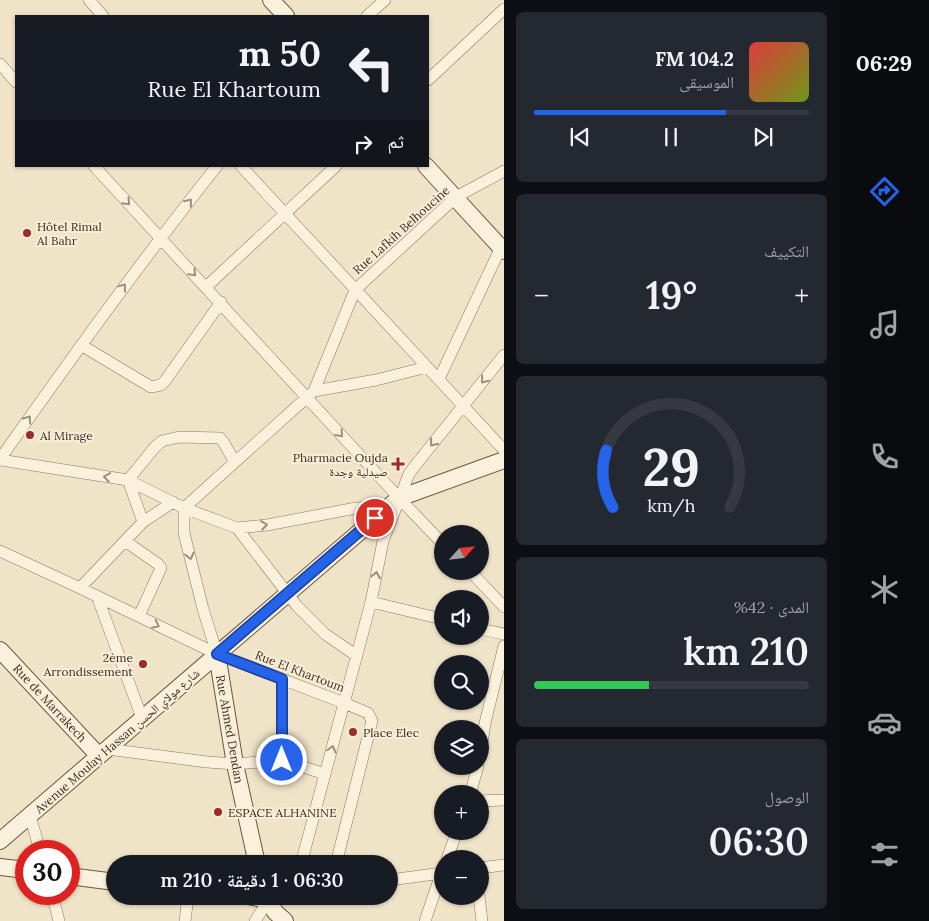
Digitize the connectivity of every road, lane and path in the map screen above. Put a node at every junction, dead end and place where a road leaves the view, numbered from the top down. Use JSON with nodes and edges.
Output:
{"nodes":[{"id":1,"x":89,"y":0,"type":"edge"},
{"id":2,"x":271,"y":0,"type":"edge"},
{"id":3,"x":385,"y":0,"type":"edge"},
{"id":4,"x":504,"y":9,"type":"edge"},
{"id":5,"x":102,"y":15,"type":"edge"},
{"id":6,"x":285,"y":15,"type":"edge"},
{"id":7,"x":368,"y":15,"type":"edge"},
{"id":8,"x":0,"y":64,"type":"edge"},
{"id":9,"x":429,"y":79,"type":"edge"},
{"id":10,"x":15,"y":81,"type":"edge"},
{"id":11,"x":95,"y":167,"type":"edge"},
{"id":12,"x":216,"y":167,"type":"edge"},
{"id":13,"x":241,"y":167,"type":"edge"},
{"id":14,"x":335,"y":167,"type":"edge"},
{"id":15,"x":427,"y":167,"type":"edge"},
{"id":16,"x":504,"y":171,"type":"edge"},
{"id":17,"x":456,"y":198,"type":"junction"},
{"id":18,"x":285,"y":214,"type":"junction"},
{"id":19,"x":160,"y":237,"type":"junction"},
{"id":20,"x":502,"y":249,"type":"edge"},
{"id":21,"x":206,"y":287,"type":"junction"},
{"id":22,"x":355,"y":290,"type":"junction"},
{"id":23,"x":220,"y":302,"type":"junction"},
{"id":24,"x":81,"y":345,"type":"junction"},
{"id":25,"x":504,"y":355,"type":"edge"},
{"id":26,"x":427,"y":367,"type":"junction"},
{"id":27,"x":439,"y":379,"type":"junction"},
{"id":28,"x":311,"y":394,"type":"junction"},
{"id":29,"x":463,"y":405,"type":"junction"},
{"id":30,"x":504,"y":450,"type":"edge"},
{"id":31,"x":0,"y":460,"type":"edge"},
{"id":32,"x":504,"y":460,"type":"edge"},
{"id":33,"x":234,"y":462,"type":"junction"},
{"id":34,"x":128,"y":480,"type":"junction"},
{"id":35,"x":173,"y":502,"type":"junction"},
{"id":36,"x":394,"y":502,"type":"junction"},
{"id":37,"x":184,"y":508,"type":"junction"},
{"id":38,"x":143,"y":522,"type":"junction"},
{"id":39,"x":238,"y":528,"type":"junction"},
{"id":40,"x":434,"y":536,"type":"edge"},
{"id":41,"x":125,"y":541,"type":"junction"},
{"id":42,"x":0,"y":552,"type":"edge"},
{"id":43,"x":478,"y":580,"type":"edge"},
{"id":44,"x":80,"y":588,"type":"junction"},
{"id":45,"x":288,"y":594,"type":"junction"},
{"id":46,"x":96,"y":596,"type":"junction"},
{"id":47,"x":371,"y":602,"type":"junction"},
{"id":48,"x":504,"y":607,"type":"edge"},
{"id":49,"x":139,"y":616,"type":"junction"},
{"id":50,"x":434,"y":617,"type":"edge"},
{"id":51,"x":489,"y":631,"type":"edge"},
{"id":52,"x":504,"y":634,"type":"edge"},
{"id":53,"x":504,"y":646,"type":"edge"},
{"id":54,"x":0,"y":650,"type":"edge"},
{"id":55,"x":217,"y":654,"type":"junction"},
{"id":56,"x":356,"y":656,"type":"junction"},
{"id":57,"x":282,"y":679,"type":"junction"},
{"id":58,"x":344,"y":703,"type":"junction"},
{"id":59,"x":142,"y":718,"type":"junction"},
{"id":60,"x":486,"y":720,"type":"edge"},
{"id":61,"x":103,"y":752,"type":"junction"},
{"id":62,"x":282,"y":760,"type":"junction"},
{"id":63,"x":235,"y":764,"type":"junction"},
{"id":64,"x":325,"y":774,"type":"junction"},
{"id":65,"x":504,"y":800,"type":"edge"},
{"id":66,"x":489,"y":801,"type":"edge"},
{"id":67,"x":30,"y":815,"type":"junction"},
{"id":68,"x":37,"y":840,"type":"edge"},
{"id":69,"x":0,"y":841,"type":"edge"},
{"id":70,"x":255,"y":855,"type":"edge"},
{"id":71,"x":303,"y":855,"type":"edge"},
{"id":72,"x":338,"y":855,"type":"edge"},
{"id":73,"x":504,"y":865,"type":"edge"},
{"id":74,"x":0,"y":866,"type":"edge"},
{"id":75,"x":489,"y":867,"type":"edge"},
{"id":76,"x":15,"y":868,"type":"edge"},
{"id":77,"x":434,"y":874,"type":"edge"},
{"id":78,"x":80,"y":877,"type":"edge"},
{"id":79,"x":398,"y":879,"type":"edge"},
{"id":80,"x":106,"y":881,"type":"edge"},
{"id":81,"x":434,"y":896,"type":"edge"},
{"id":82,"x":55,"y":905,"type":"edge"},
{"id":83,"x":187,"y":905,"type":"edge"},
{"id":84,"x":268,"y":905,"type":"edge"},
{"id":85,"x":274,"y":905,"type":"edge"},
{"id":86,"x":480,"y":905,"type":"edge"},
{"id":87,"x":59,"y":921,"type":"edge"},
{"id":88,"x":185,"y":921,"type":"edge"},
{"id":89,"x":255,"y":921,"type":"edge"},
{"id":90,"x":284,"y":921,"type":"edge"},
{"id":91,"x":425,"y":921,"type":"edge"},
{"id":92,"x":482,"y":921,"type":"edge"}],
"edges":[{"from":1,"to":5,"type":"street"},
{"from":2,"to":6,"type":"main road"},
{"from":3,"to":7,"type":"street"},
{"from":4,"to":9,"type":"street"},
{"from":8,"to":10,"type":"street"},
{"from":11,"to":19,"type":"street","one_way":true},
{"from":19,"to":12,"type":"street","one_way":true},
{"from":13,"to":18,"type":"street"},
{"from":14,"to":18,"type":"street"},
{"from":15,"to":17,"type":"main road"},
{"from":16,"to":17,"type":"street","name":"Rue Lafkih Belhoucine"},
{"from":17,"to":20,"type":"main road"},
{"from":17,"to":22,"type":"street","name":"Rue Lafkih Belhoucine"},
{"from":18,"to":21,"type":"street"},
{"from":18,"to":22,"type":"street"},
{"from":19,"to":21,"type":"street","one_way":true},
{"from":24,"to":19,"type":"street","one_way":true},
{"from":20,"to":27,"type":"street"},
{"from":21,"to":23,"type":"street"},
{"from":22,"to":26,"type":"street"},
{"from":22,"to":28,"type":"street","name":"Rue Lafkih Belhoucine"},
{"from":23,"to":24,"type":"street"},
{"from":23,"to":28,"type":"street"},
{"from":31,"to":24,"type":"street","one_way":true},
{"from":25,"to":29,"type":"street","one_way":true},
{"from":26,"to":27,"type":"street"},
{"from":26,"to":28,"type":"street"},
{"from":27,"to":29,"type":"street"},
{"from":28,"to":33,"type":"street","name":"Rue Lafkih Belhoucine"},
{"from":28,"to":36,"type":"street","one_way":true},
{"from":29,"to":30,"type":"street"},
{"from":29,"to":36,"type":"street","one_way":true},
{"from":34,"to":31,"type":"street","one_way":true},
{"from":32,"to":36,"type":"main road","name":"Avenue Moulay Hassan شارع مولاي الحسن"},
{"from":33,"to":34,"type":"street"},
{"from":33,"to":37,"type":"street","name":"Rue Lafkih Belhoucine"},
{"from":34,"to":35,"type":"street"},
{"from":34,"to":38,"type":"street"},
{"from":35,"to":37,"type":"street"},
{"from":35,"to":38,"type":"street"},
{"from":39,"to":36,"type":"street","one_way":true},
{"from":36,"to":40,"type":"street"},
{"from":36,"to":45,"type":"main road","name":"Avenue Moulay Hassan شارع مولاي الحسن"},
{"from":47,"to":36,"type":"street","one_way":true},
{"from":37,"to":39,"type":"street"},
{"from":37,"to":55,"type":"street","name":"Rue Ahmed Dendan","one_way":true},
{"from":38,"to":41,"type":"street"},
{"from":39,"to":45,"type":"street"},
{"from":41,"to":44,"type":"street"},
{"from":41,"to":49,"type":"street"},
{"from":42,"to":44,"type":"street","name":"Rue El Khartoum"},
{"from":43,"to":48,"type":"street"},
{"from":44,"to":46,"type":"street","name":"Rue El Khartoum"},
{"from":45,"to":55,"type":"main road","name":"Avenue Moulay Hassan شارع مولاي الحسن"},
{"from":45,"to":56,"type":"street"},
{"from":46,"to":49,"type":"street","name":"Rue El Khartoum"},
{"from":46,"to":59,"type":"street"},
{"from":47,"to":50,"type":"street"},
{"from":47,"to":56,"type":"street"},
{"from":49,"to":55,"type":"street","name":"Rue El Khartoum","one_way":true},
{"from":51,"to":52,"type":"street"},
{"from":53,"to":60,"type":"street"},
{"from":54,"to":61,"type":"main road","name":"Rue de Marrakech"},
{"from":55,"to":57,"type":"street","name":"Rue El Khartoum"},
{"from":55,"to":59,"type":"main road","name":"Avenue Moulay Hassan شارع مولاي الحسن"},
{"from":55,"to":63,"type":"main road","name":"Rue Ahmed Dendan"},
{"from":56,"to":58,"type":"street"},
{"from":57,"to":58,"type":"street","name":"Rue El Khartoum"},
{"from":57,"to":62,"type":"street"},
{"from":64,"to":58,"type":"street","one_way":true},
{"from":58,"to":72,"type":"street","name":"Rue El Khartoum"},
{"from":59,"to":61,"type":"main road","name":"Avenue Moulay Hassan شارع مولاي الحسن"},
{"from":61,"to":63,"type":"street"},
{"from":61,"to":67,"type":"main road","name":"Avenue Moulay Hassan شارع مولاي الحسن"},
{"from":62,"to":63,"type":"street"},
{"from":62,"to":64,"type":"street"},
{"from":63,"to":70,"type":"main road","name":"Rue Ahmed Dendan"},
{"from":64,"to":71,"type":"street"},
{"from":65,"to":66,"type":"street"},
{"from":67,"to":68,"type":"street"},
{"from":67,"to":69,"type":"main road","name":"Avenue Moulay Hassan شارع مولاي الحسن"},
{"from":73,"to":75,"type":"street"},
{"from":74,"to":76,"type":"main road"},
{"from":77,"to":79,"type":"street"},
{"from":78,"to":80,"type":"main road"},
{"from":81,"to":91,"type":"street"},
{"from":82,"to":87,"type":"street"},
{"from":83,"to":88,"type":"street"},
{"from":84,"to":89,"type":"street"},
{"from":85,"to":90,"type":"main road"},
{"from":86,"to":92,"type":"street"}]}
